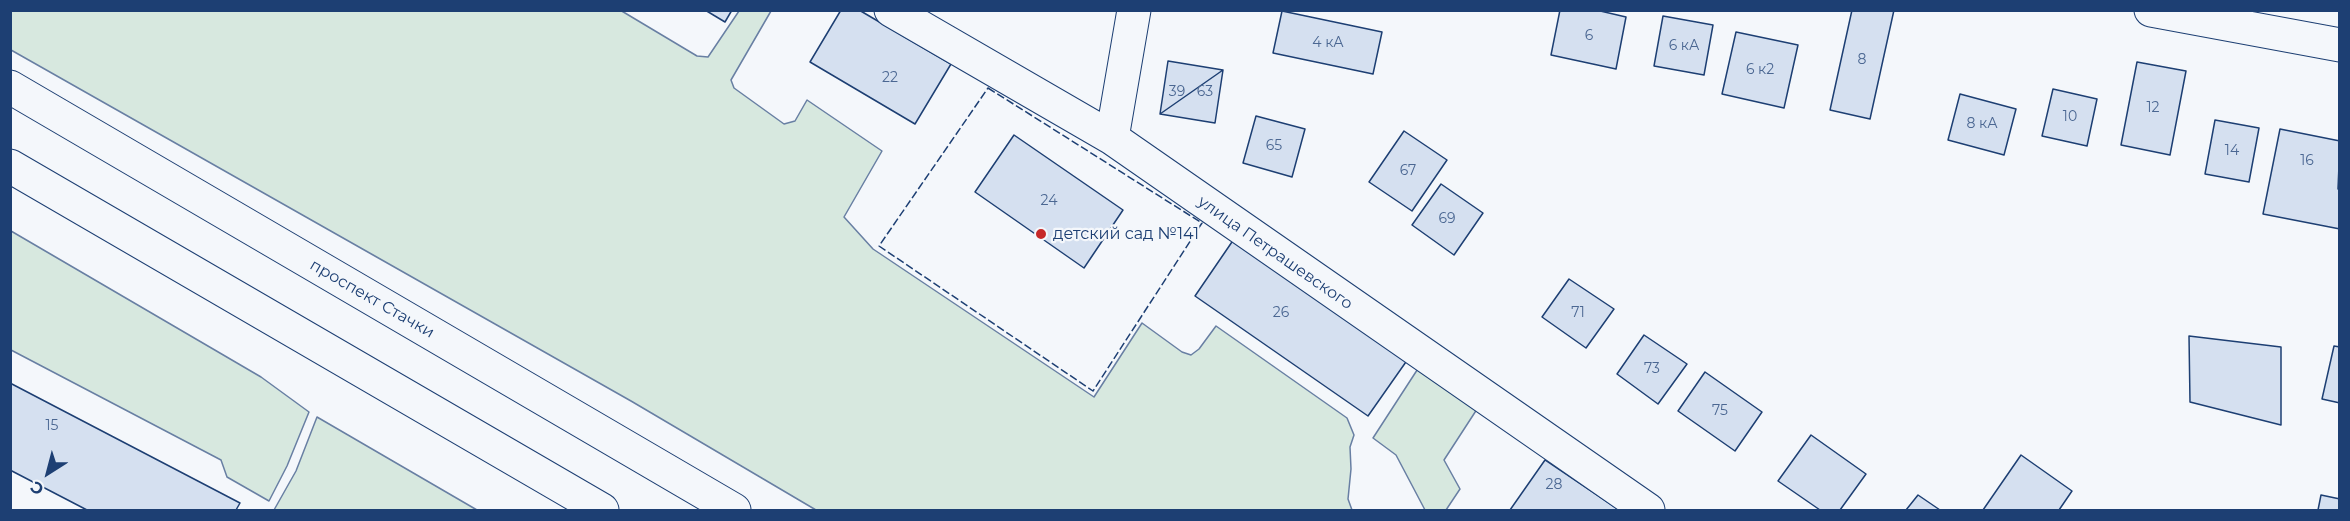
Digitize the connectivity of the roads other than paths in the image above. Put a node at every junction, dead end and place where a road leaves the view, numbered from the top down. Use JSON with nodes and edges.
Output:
{"nodes":[{"id":1,"x":891,"y":10,"type":"edge"},
{"id":2,"x":1134,"y":10,"type":"edge"},
{"id":3,"x":2151,"y":10,"type":"edge"},
{"id":4,"x":2340,"y":45,"type":"edge"},
{"id":5,"x":10,"y":87,"type":"edge"},
{"id":6,"x":1112,"y":138,"type":"junction"},
{"id":7,"x":10,"y":166,"type":"edge"},
{"id":8,"x":602,"y":510,"type":"edge"},
{"id":9,"x":734,"y":510,"type":"edge"},
{"id":10,"x":1648,"y":510,"type":"edge"}],
"edges":[{"from":1,"to":6,"type":"main road","name":"улица Петрашевского"},
{"from":2,"to":6,"type":"main road"},
{"from":3,"to":4,"type":"main road"},
{"from":5,"to":9,"type":"main road","name":"проспект Стачки"},
{"from":6,"to":10,"type":"main road","name":"улица Петрашевского"},
{"from":7,"to":8,"type":"main road"}]}
